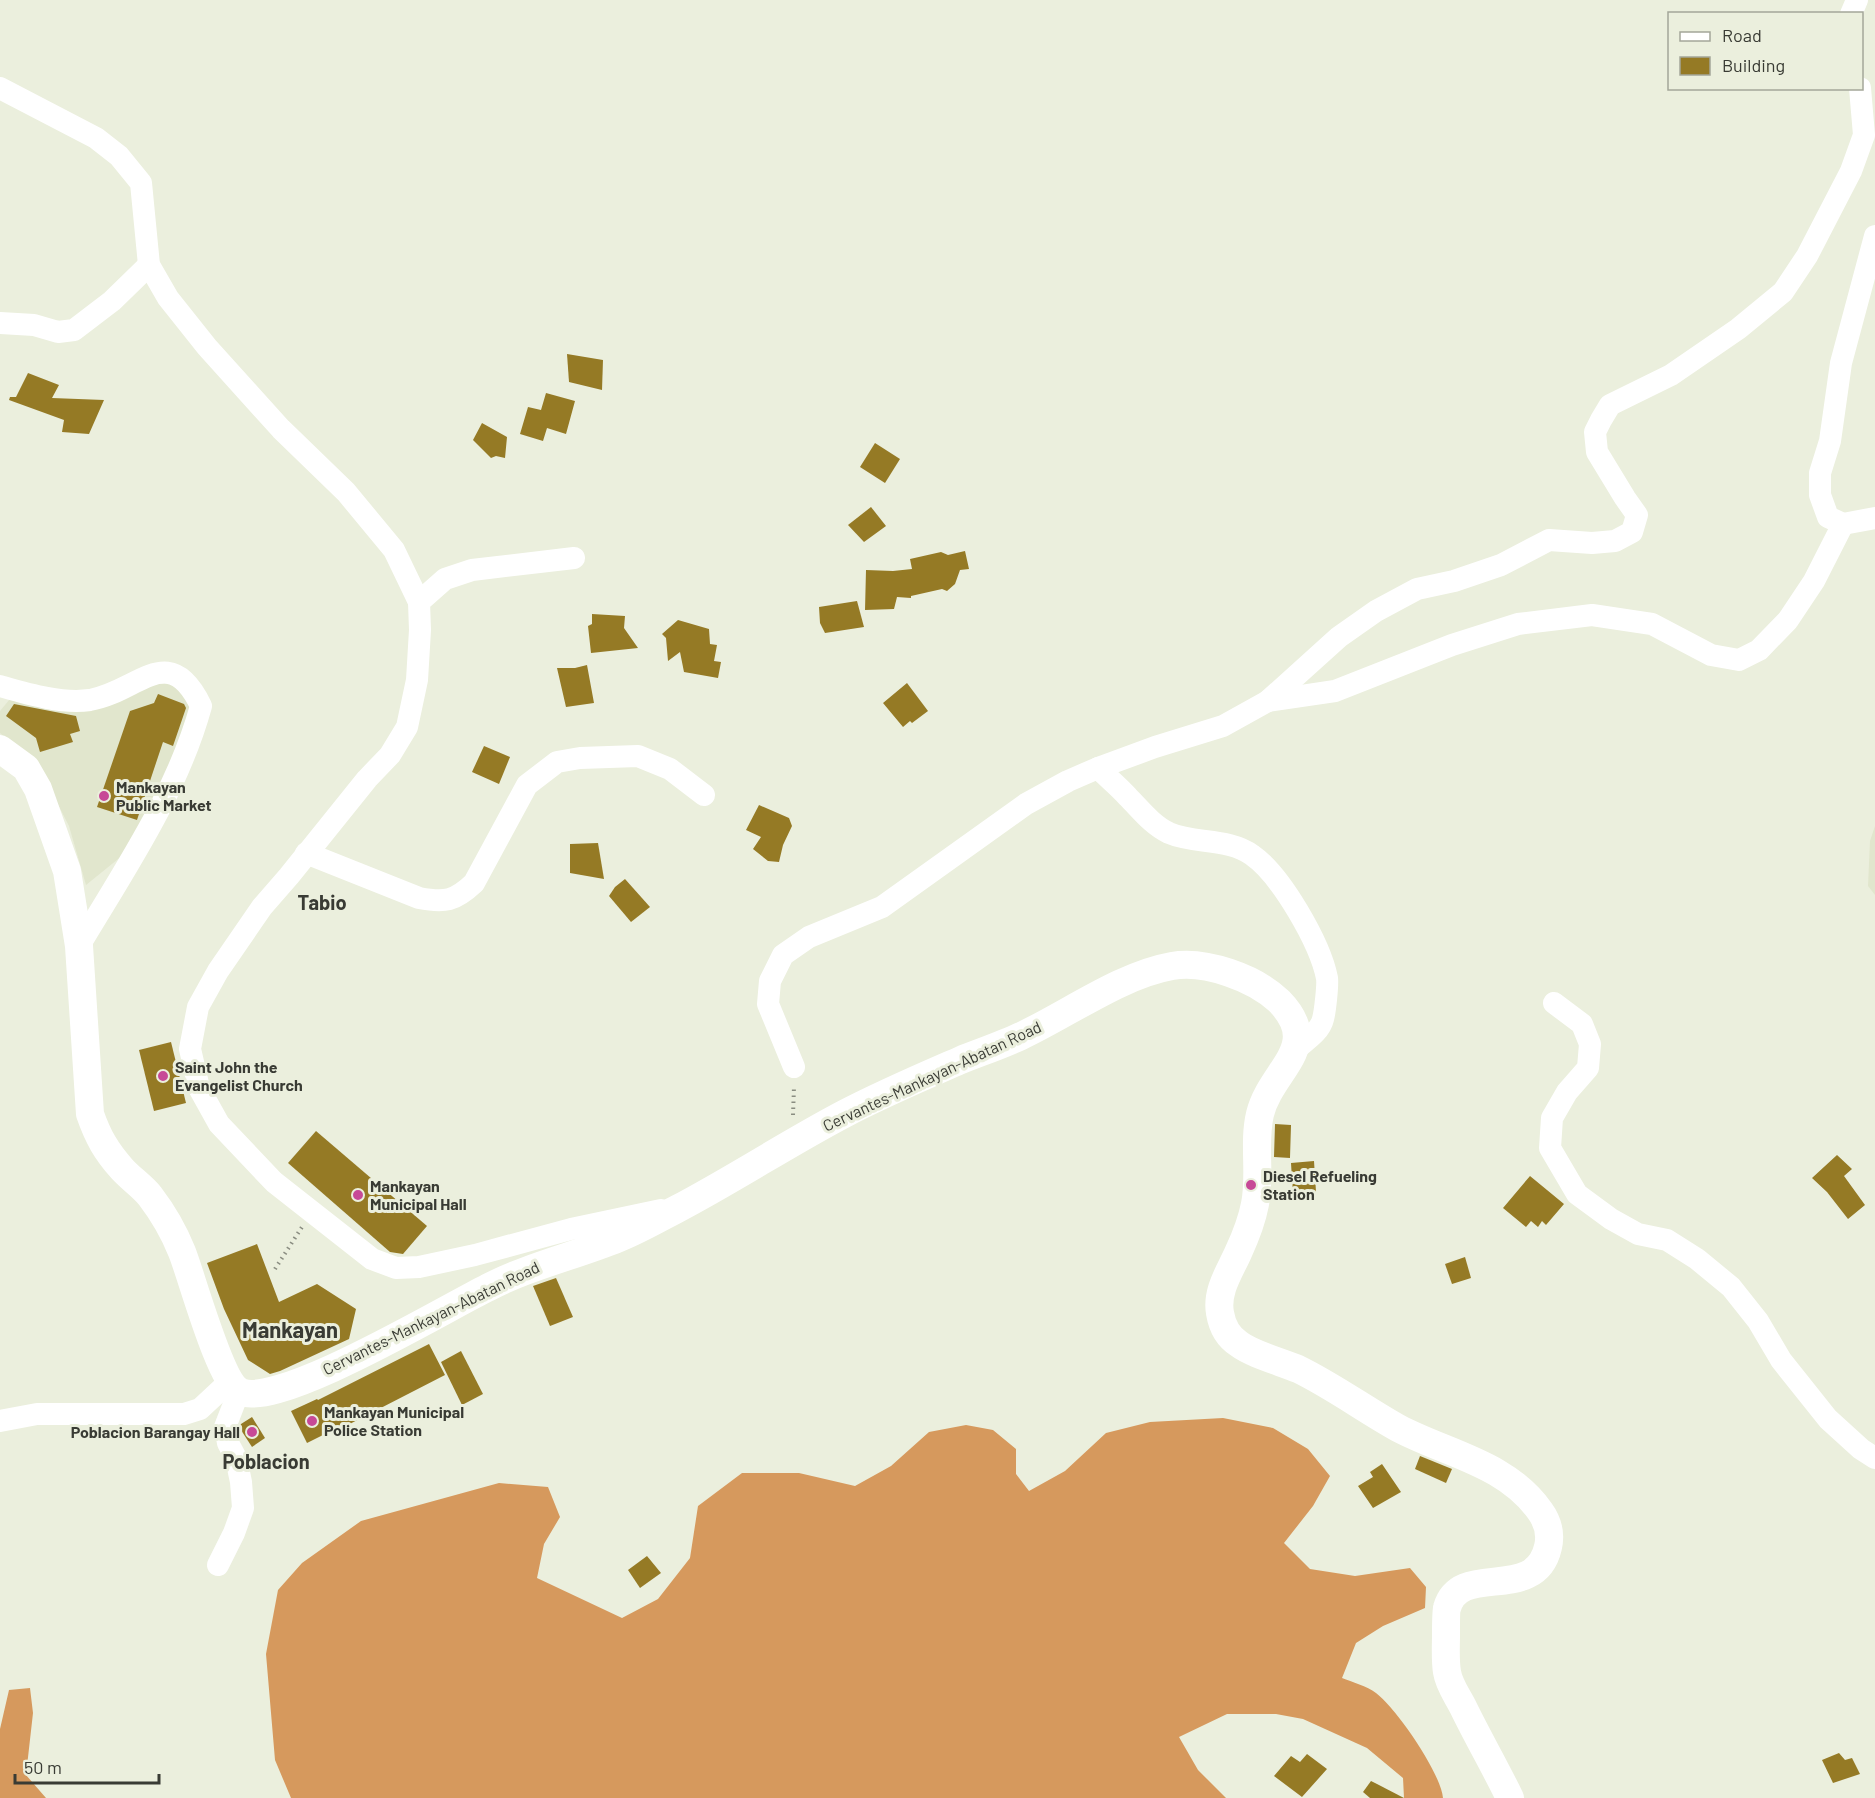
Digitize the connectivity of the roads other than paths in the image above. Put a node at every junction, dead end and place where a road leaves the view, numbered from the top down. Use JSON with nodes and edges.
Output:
{"nodes":[{"id":1,"x":0,"y":88,"type":"edge"},
{"id":2,"x":1860,"y":90,"type":"edge"},
{"id":3,"x":1875,"y":236,"type":"edge"},
{"id":4,"x":149,"y":265,"type":"junction"},
{"id":5,"x":0,"y":323,"type":"edge"},
{"id":6,"x":1875,"y":518,"type":"edge"},
{"id":7,"x":1843,"y":524,"type":"junction"},
{"id":8,"x":574,"y":558,"type":"dead end"},
{"id":9,"x":419,"y":602,"type":"junction"},
{"id":10,"x":0,"y":686,"type":"edge"},
{"id":11,"x":1268,"y":701,"type":"junction"},
{"id":12,"x":0,"y":749,"type":"edge"},
{"id":13,"x":1098,"y":768,"type":"junction"},
{"id":14,"x":704,"y":795,"type":"dead end"},
{"id":15,"x":306,"y":853,"type":"junction"},
{"id":16,"x":79,"y":946,"type":"junction"},
{"id":17,"x":1554,"y":1003,"type":"dead end"},
{"id":18,"x":1296,"y":1049,"type":"junction"},
{"id":19,"x":794,"y":1067,"type":"road end"},
{"id":20,"x":686,"y":1204,"type":"junction"},
{"id":21,"x":235,"y":1386,"type":"junction"},
{"id":22,"x":0,"y":1420,"type":"edge"},
{"id":23,"x":1875,"y":1458,"type":"edge"},
{"id":24,"x":218,"y":1565,"type":"dead end"},
{"id":25,"x":1510,"y":1798,"type":"edge"}],
"edges":[{"from":1,"to":4,"type":"street"},
{"from":2,"to":11,"type":"street"},
{"from":3,"to":7,"type":"street"},
{"from":4,"to":5,"type":"street"},
{"from":4,"to":9,"type":"street"},
{"from":6,"to":7,"type":"street"},
{"from":7,"to":11,"type":"street"},
{"from":8,"to":9,"type":"street"},
{"from":9,"to":15,"type":"street"},
{"from":10,"to":16,"type":"street"},
{"from":11,"to":13,"type":"street"},
{"from":12,"to":16,"type":"main road"},
{"from":13,"to":18,"type":"street"},
{"from":13,"to":19,"type":"street"},
{"from":14,"to":15,"type":"street"},
{"from":15,"to":20,"type":"street"},
{"from":16,"to":21,"type":"main road"},
{"from":17,"to":23,"type":"street"},
{"from":18,"to":20,"type":"main road","name":"Cervantes-Mankayan-Abatan Road"},
{"from":18,"to":25,"type":"main road"},
{"from":20,"to":21,"type":"main road","name":"Cervantes-Mankayan-Abatan Road"},
{"from":21,"to":22,"type":"street"},
{"from":21,"to":24,"type":"street"}]}
